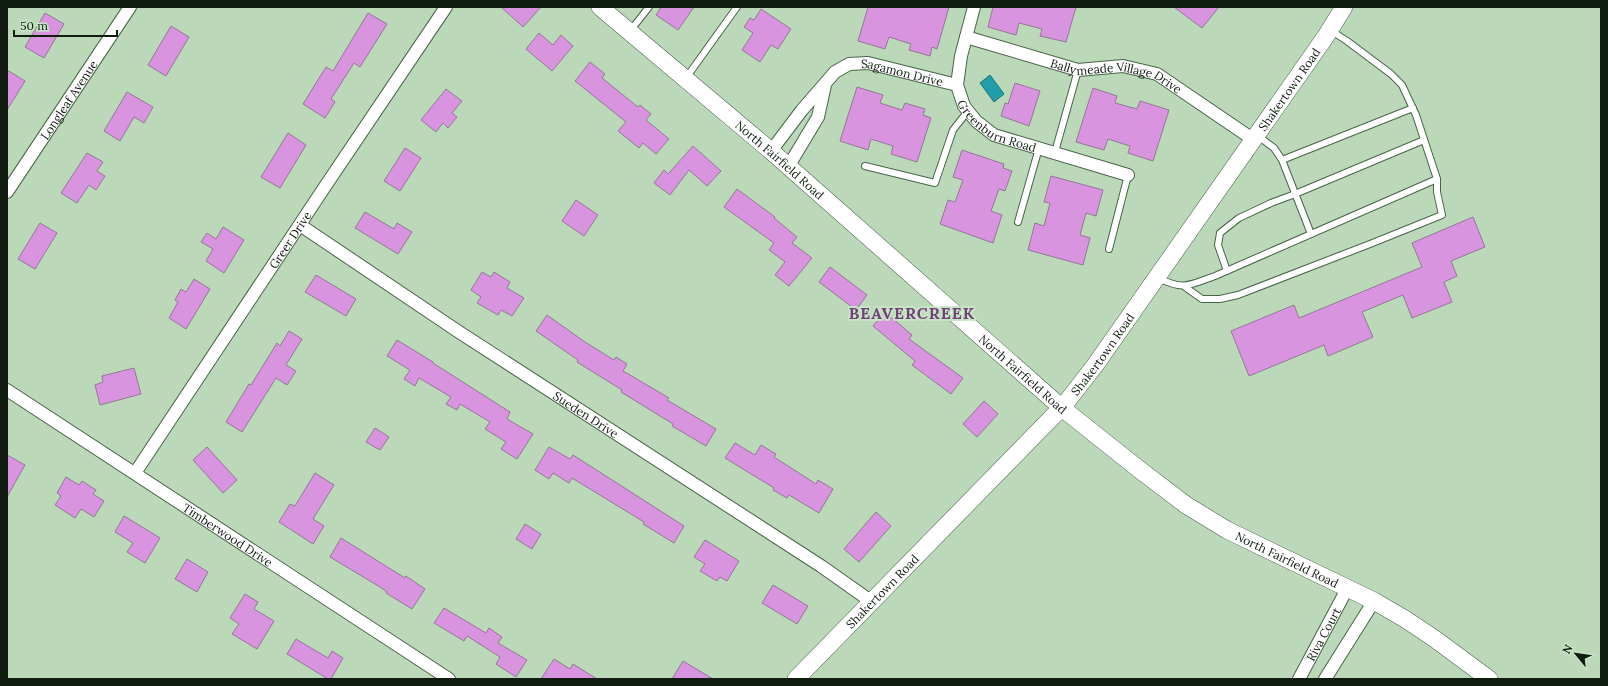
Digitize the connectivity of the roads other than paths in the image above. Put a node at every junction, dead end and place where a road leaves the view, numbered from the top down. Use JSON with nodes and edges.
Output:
{"nodes":[{"id":1,"x":130,"y":7,"type":"edge"},
{"id":2,"x":446,"y":7,"type":"edge"},
{"id":3,"x":600,"y":7,"type":"edge"},
{"id":4,"x":649,"y":7,"type":"edge"},
{"id":5,"x":737,"y":7,"type":"edge"},
{"id":6,"x":974,"y":7,"type":"edge"},
{"id":7,"x":1344,"y":7,"type":"edge"},
{"id":8,"x":1329,"y":30,"type":"junction"},
{"id":9,"x":629,"y":32,"type":"junction"},
{"id":10,"x":966,"y":37,"type":"junction"},
{"id":11,"x":1078,"y":70,"type":"junction"},
{"id":12,"x":685,"y":79,"type":"junction"},
{"id":13,"x":826,"y":84,"type":"junction"},
{"id":14,"x":957,"y":85,"type":"junction"},
{"id":15,"x":1412,"y":108,"type":"junction"},
{"id":16,"x":968,"y":112,"type":"junction"},
{"id":17,"x":1255,"y":137,"type":"junction"},
{"id":18,"x":1424,"y":140,"type":"junction"},
{"id":19,"x":1039,"y":148,"type":"junction"},
{"id":20,"x":771,"y":152,"type":"junction"},
{"id":21,"x":1054,"y":152,"type":"junction"},
{"id":22,"x":1282,"y":160,"type":"junction"},
{"id":23,"x":865,"y":166,"type":"dead end"},
{"id":24,"x":788,"y":167,"type":"junction"},
{"id":25,"x":1128,"y":175,"type":"joint"},
{"id":26,"x":1437,"y":179,"type":"junction"},
{"id":27,"x":7,"y":192,"type":"edge"},
{"id":28,"x":1295,"y":194,"type":"junction"},
{"id":29,"x":1018,"y":222,"type":"dead end"},
{"id":30,"x":300,"y":225,"type":"junction"},
{"id":31,"x":1311,"y":234,"type":"junction"},
{"id":32,"x":1109,"y":249,"type":"dead end"},
{"id":33,"x":1227,"y":271,"type":"junction"},
{"id":34,"x":1157,"y":278,"type":"junction"},
{"id":35,"x":1185,"y":286,"type":"junction"},
{"id":36,"x":7,"y":390,"type":"edge"},
{"id":37,"x":1062,"y":408,"type":"junction"},
{"id":38,"x":135,"y":473,"type":"junction"},
{"id":39,"x":1347,"y":589,"type":"junction"},
{"id":40,"x":872,"y":602,"type":"junction"},
{"id":41,"x":1374,"y":602,"type":"junction"},
{"id":42,"x":450,"y":679,"type":"edge"},
{"id":43,"x":796,"y":679,"type":"edge"},
{"id":44,"x":1299,"y":679,"type":"edge"},
{"id":45,"x":1326,"y":679,"type":"edge"},
{"id":46,"x":1489,"y":679,"type":"edge"}],
"edges":[{"from":1,"to":27,"type":"street","name":"Longleaf Avenue"},
{"from":2,"to":30,"type":"street","name":"Greer Drive"},
{"from":3,"to":9,"type":"main road","name":"North Fairfield Road"},
{"from":4,"to":9,"type":"lane"},
{"from":5,"to":12,"type":"lane"},
{"from":6,"to":10,"type":"street","name":"Greenburn Road"},
{"from":7,"to":8,"type":"main road","name":"Shakertown Road"},
{"from":8,"to":15,"type":"lane"},
{"from":8,"to":17,"type":"main road","name":"Shakertown Road"},
{"from":9,"to":12,"type":"main road","name":"North Fairfield Road"},
{"from":10,"to":11,"type":"street","name":"Ballymeade Village Drive"},
{"from":10,"to":14,"type":"street","name":"Greenburn Road"},
{"from":11,"to":17,"type":"street","name":"Ballymeade Village Drive"},
{"from":11,"to":21,"type":"lane"},
{"from":12,"to":20,"type":"main road","name":"North Fairfield Road"},
{"from":13,"to":14,"type":"street","name":"Sagamon Drive"},
{"from":13,"to":20,"type":"street","name":"Sagamon Drive"},
{"from":13,"to":24,"type":"street"},
{"from":14,"to":16,"type":"street","name":"Greenburn Road"},
{"from":15,"to":18,"type":"lane"},
{"from":15,"to":22,"type":"lane"},
{"from":16,"to":19,"type":"street","name":"Greenburn Road"},
{"from":16,"to":23,"type":"lane"},
{"from":17,"to":22,"type":"lane"},
{"from":17,"to":34,"type":"main road","name":"Shakertown Road"},
{"from":18,"to":26,"type":"lane"},
{"from":18,"to":28,"type":"lane"},
{"from":19,"to":21,"type":"street","name":"Greenburn Road"},
{"from":19,"to":29,"type":"lane"},
{"from":20,"to":24,"type":"main road","name":"North Fairfield Road"},
{"from":21,"to":25,"type":"street","name":"Greenburn Road"},
{"from":22,"to":28,"type":"lane"},
{"from":24,"to":37,"type":"main road","name":"North Fairfield Road"},
{"from":25,"to":32,"type":"lane"},
{"from":26,"to":31,"type":"lane"},
{"from":26,"to":35,"type":"lane"},
{"from":28,"to":31,"type":"lane"},
{"from":28,"to":33,"type":"lane"},
{"from":30,"to":38,"type":"street","name":"Greer Drive"},
{"from":30,"to":40,"type":"street","name":"Sueden Drive"},
{"from":31,"to":33,"type":"lane"},
{"from":33,"to":35,"type":"lane"},
{"from":34,"to":35,"type":"lane"},
{"from":34,"to":37,"type":"main road","name":"Shakertown Road"},
{"from":36,"to":38,"type":"street","name":"Timberwood Drive"},
{"from":37,"to":39,"type":"main road","name":"North Fairfield Road"},
{"from":37,"to":40,"type":"main road","name":"Shakertown Road"},
{"from":38,"to":42,"type":"street","name":"Timberwood Drive"},
{"from":39,"to":41,"type":"main road","name":"North Fairfield Road"},
{"from":39,"to":44,"type":"street","name":"Riva Court"},
{"from":40,"to":43,"type":"main road","name":"Shakertown Road"},
{"from":41,"to":45,"type":"street","name":"Riva Court"},
{"from":41,"to":46,"type":"main road","name":"North Fairfield Road"}]}
